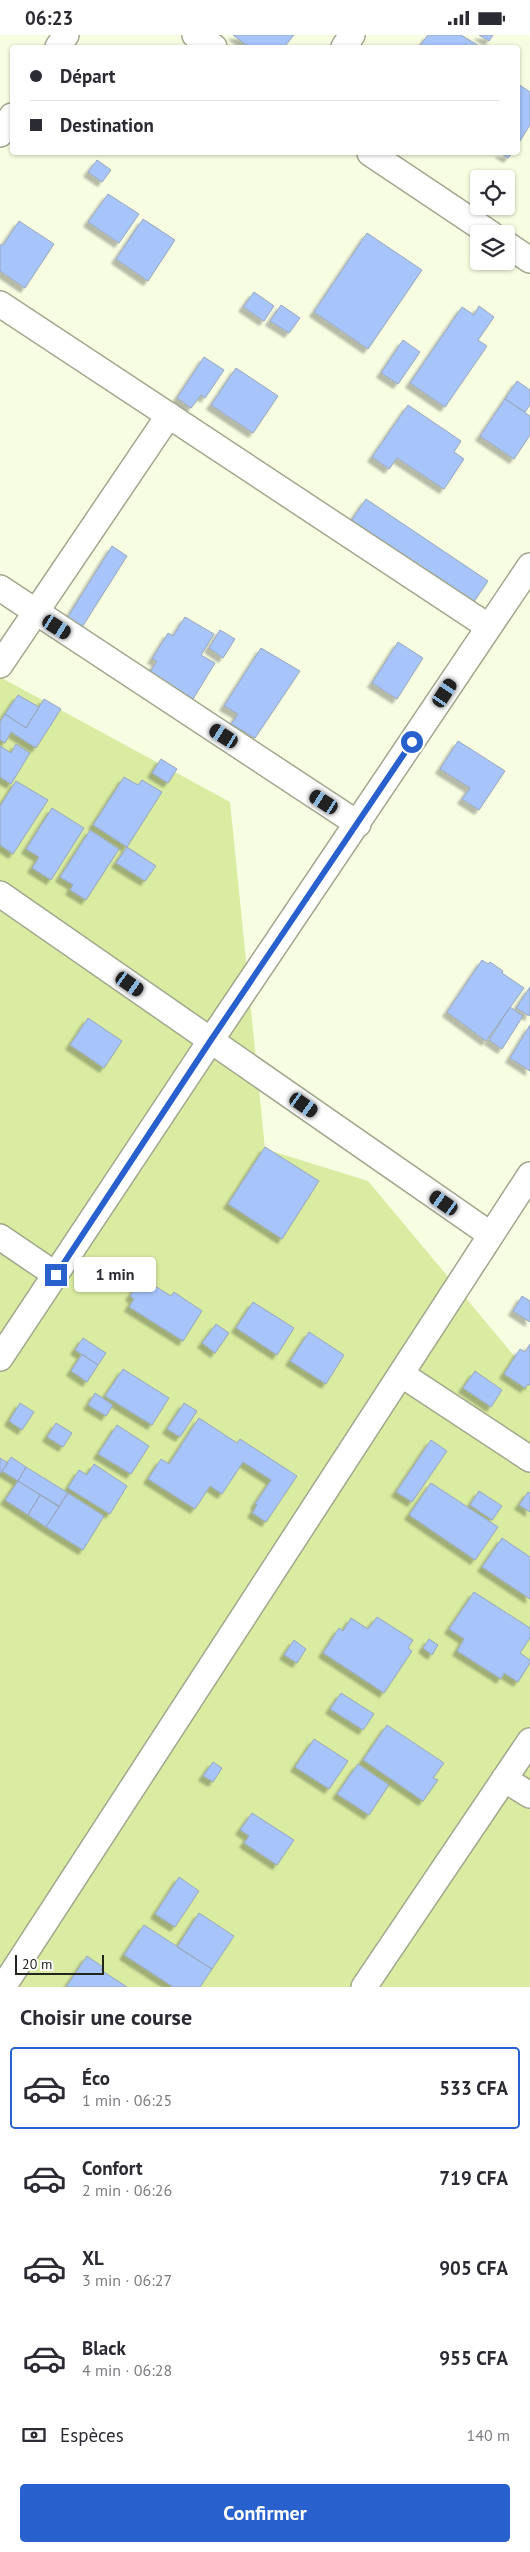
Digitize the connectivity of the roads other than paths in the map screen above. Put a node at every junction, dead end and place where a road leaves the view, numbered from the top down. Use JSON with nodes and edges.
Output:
{"nodes":[{"id":1,"x":195,"y":35,"type":"edge"},
{"id":2,"x":211,"y":45,"type":"edge"},
{"id":3,"x":10,"y":118,"type":"edge"},
{"id":4,"x":0,"y":134,"type":"edge"},
{"id":5,"x":373,"y":155,"type":"edge"},
{"id":6,"x":478,"y":225,"type":"edge"},
{"id":7,"x":515,"y":250,"type":"edge"},
{"id":8,"x":530,"y":260,"type":"edge"},
{"id":9,"x":0,"y":304,"type":"edge"},
{"id":10,"x":169,"y":415,"type":"junction"},
{"id":11,"x":530,"y":566,"type":"edge"},
{"id":12,"x":0,"y":588,"type":"edge"},
{"id":13,"x":36,"y":612,"type":"junction"},
{"id":14,"x":489,"y":627,"type":"junction"},
{"id":15,"x":0,"y":665,"type":"edge"},
{"id":16,"x":358,"y":824,"type":"junction"},
{"id":17,"x":0,"y":894,"type":"edge"},
{"id":18,"x":211,"y":1040,"type":"junction"},
{"id":19,"x":530,"y":1175,"type":"edge"},
{"id":20,"x":491,"y":1235,"type":"junction"},
{"id":21,"x":0,"y":1237,"type":"edge"},
{"id":22,"x":56,"y":1275,"type":"junction"},
{"id":23,"x":0,"y":1358,"type":"edge"},
{"id":24,"x":401,"y":1374,"type":"junction"},
{"id":25,"x":530,"y":1459,"type":"edge"},
{"id":26,"x":530,"y":1741,"type":"edge"},
{"id":27,"x":504,"y":1779,"type":"junction"},
{"id":28,"x":530,"y":1795,"type":"edge"},
{"id":29,"x":3,"y":1987,"type":"edge"},
{"id":30,"x":364,"y":1987,"type":"edge"}],
"edges":[{"from":1,"to":2,"type":"street"},
{"from":3,"to":4,"type":"street"},
{"from":5,"to":6,"type":"street"},
{"from":7,"to":8,"type":"street"},
{"from":9,"to":10,"type":"street"},
{"from":10,"to":13,"type":"street"},
{"from":10,"to":14,"type":"street"},
{"from":11,"to":14,"type":"street"},
{"from":12,"to":13,"type":"street"},
{"from":13,"to":15,"type":"street"},
{"from":13,"to":16,"type":"street"},
{"from":14,"to":16,"type":"street"},
{"from":16,"to":18,"type":"street"},
{"from":17,"to":18,"type":"street"},
{"from":18,"to":20,"type":"street"},
{"from":18,"to":22,"type":"street"},
{"from":19,"to":20,"type":"street"},
{"from":20,"to":24,"type":"street"},
{"from":21,"to":22,"type":"street"},
{"from":22,"to":23,"type":"street"},
{"from":24,"to":25,"type":"street"},
{"from":24,"to":29,"type":"street"},
{"from":26,"to":27,"type":"street"},
{"from":27,"to":28,"type":"street"},
{"from":27,"to":30,"type":"street"}]}
